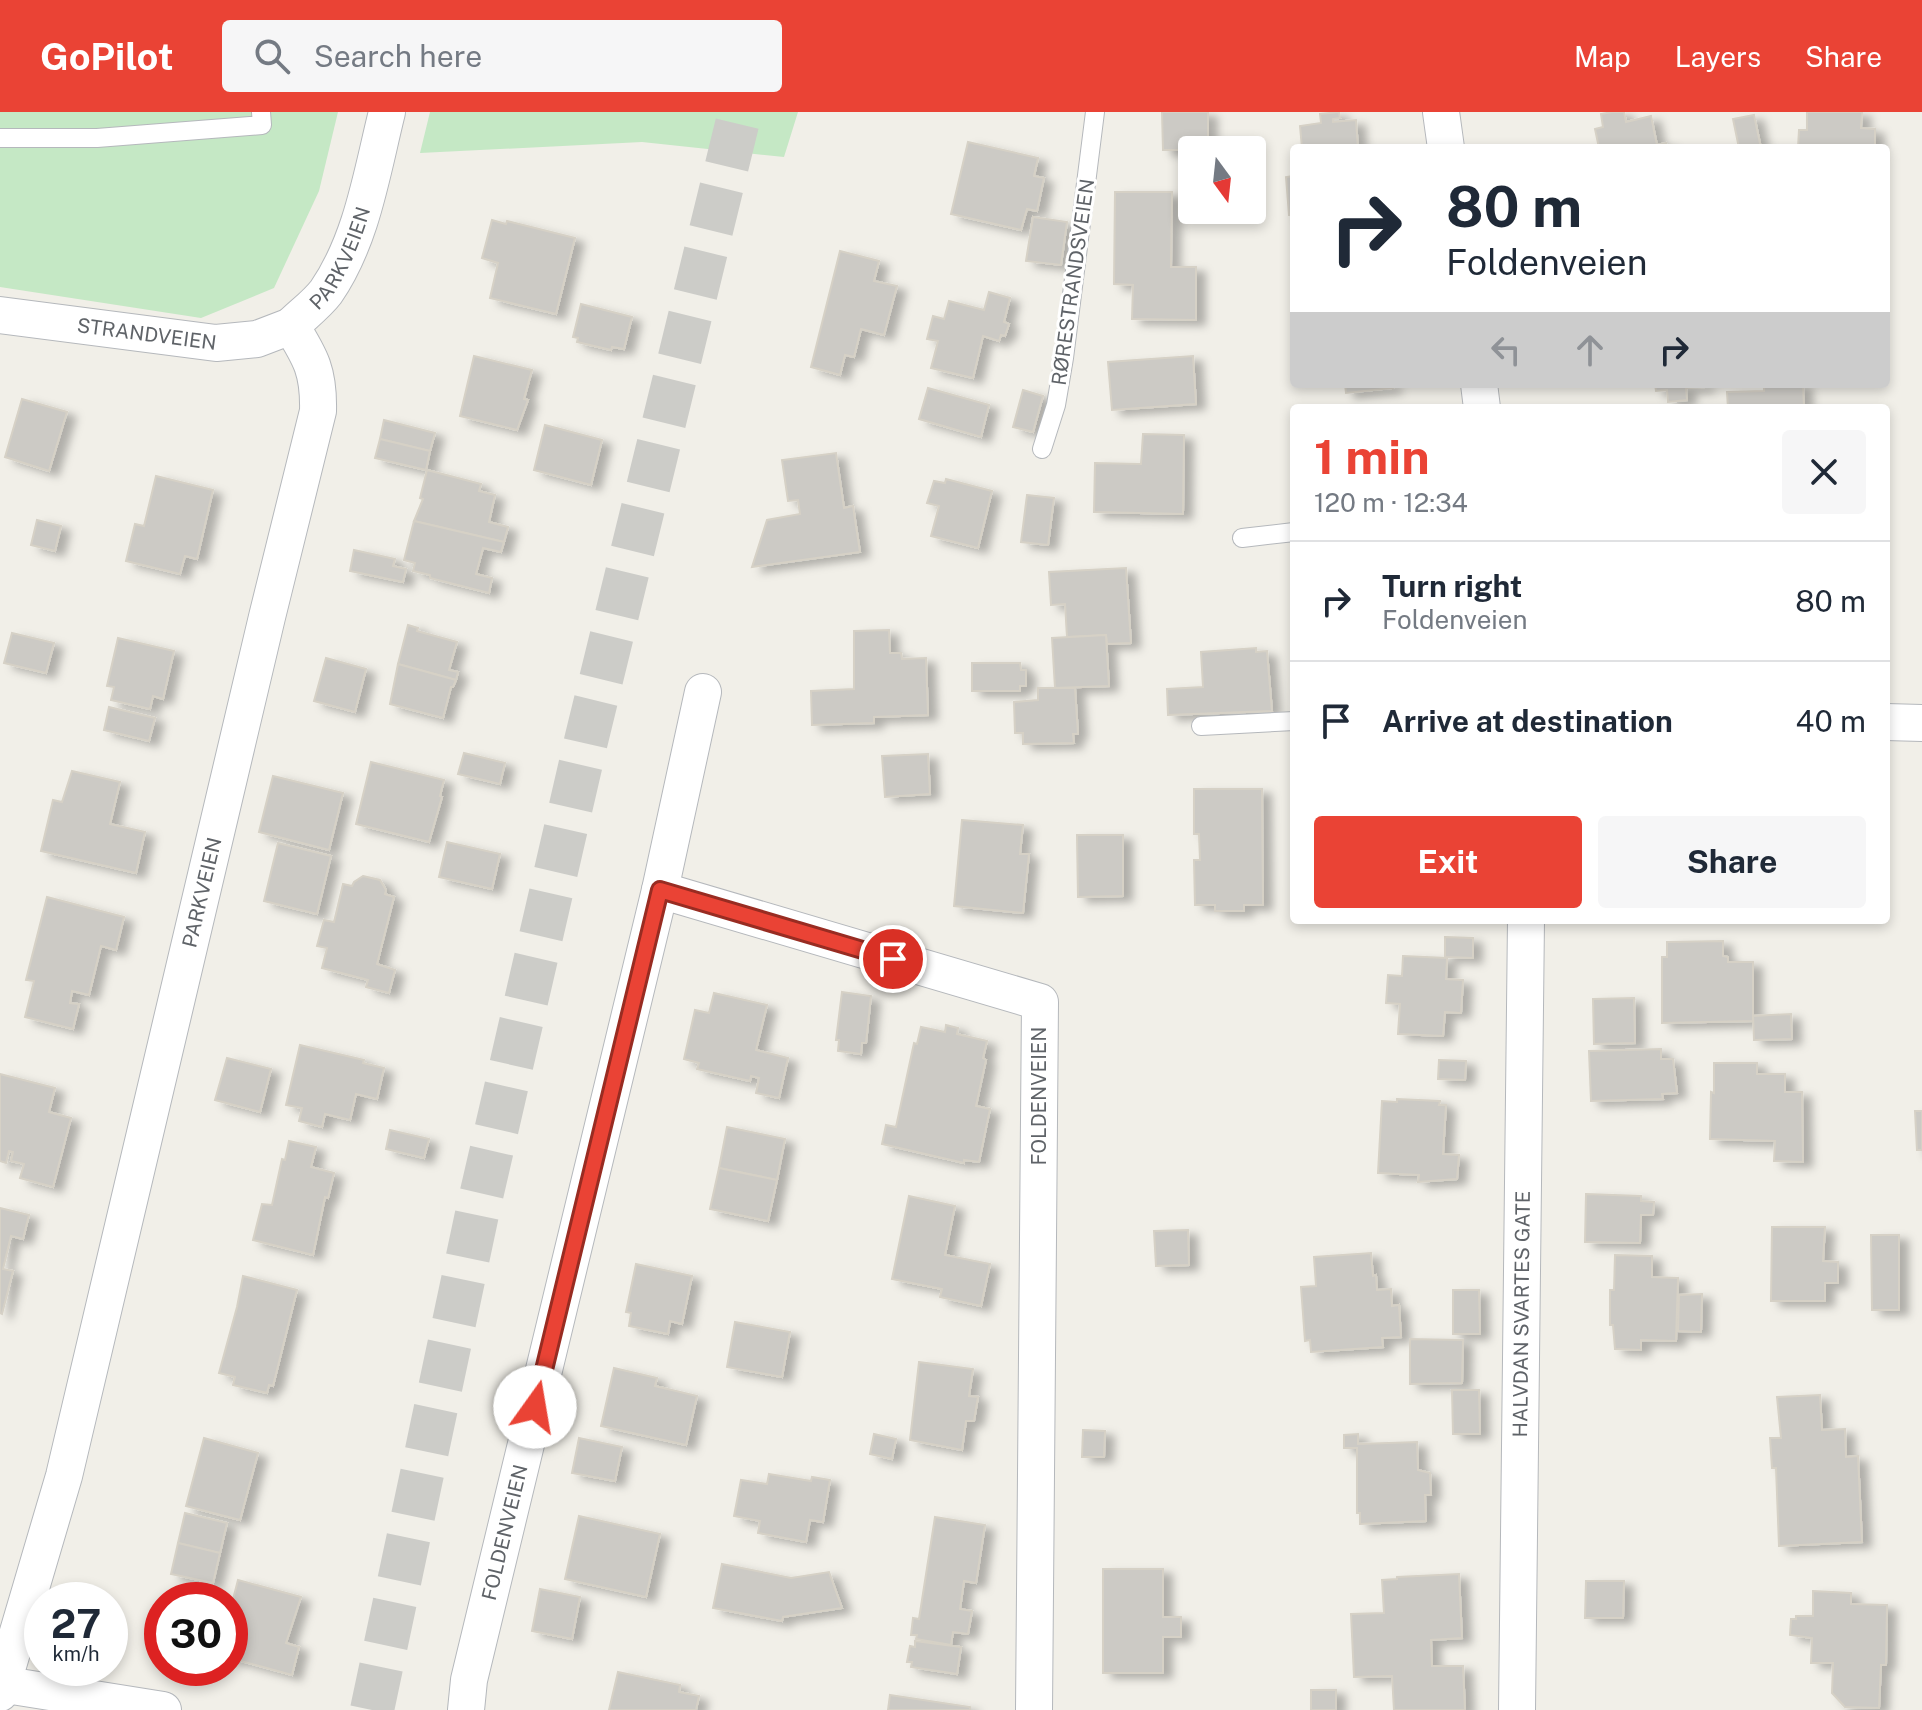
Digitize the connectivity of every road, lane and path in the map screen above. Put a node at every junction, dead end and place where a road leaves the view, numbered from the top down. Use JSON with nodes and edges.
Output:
{"nodes":[{"id":1,"x":261,"y":112,"type":"edge"},
{"id":2,"x":387,"y":112,"type":"edge"},
{"id":3,"x":1095,"y":112,"type":"edge"},
{"id":4,"x":1441,"y":112,"type":"edge"},
{"id":5,"x":0,"y":138,"type":"edge"},
{"id":6,"x":1445,"y":144,"type":"edge"},
{"id":7,"x":0,"y":315,"type":"edge"},
{"id":8,"x":291,"y":326,"type":"junction"},
{"id":9,"x":1042,"y":449,"type":"dead end"},
{"id":10,"x":1290,"y":532,"type":"edge"},
{"id":11,"x":1242,"y":538,"type":"dead end"},
{"id":12,"x":703,"y":692,"type":"dead end"},
{"id":13,"x":1290,"y":721,"type":"edge"},
{"id":14,"x":1890,"y":722,"type":"edge"},
{"id":15,"x":1922,"y":723,"type":"edge"},
{"id":16,"x":1201,"y":726,"type":"dead end"},
{"id":17,"x":660,"y":890,"type":"junction"},
{"id":18,"x":1526,"y":924,"type":"edge"},
{"id":19,"x":1,"y":1687,"type":"edge"},
{"id":20,"x":163,"y":1710,"type":"edge"},
{"id":21,"x":466,"y":1710,"type":"edge"},
{"id":22,"x":1034,"y":1710,"type":"edge"},
{"id":23,"x":1517,"y":1710,"type":"edge"}],
"edges":[{"from":1,"to":5,"type":"lane"},
{"from":2,"to":8,"type":"street","name":"PARKVEIEN"},
{"from":3,"to":9,"type":"lane","name":"RØRESTRANDSVEIEN"},
{"from":4,"to":6,"type":"street"},
{"from":7,"to":8,"type":"street","name":"STRANDVEIEN"},
{"from":8,"to":19,"type":"street","name":"PARKVEIEN"},
{"from":10,"to":11,"type":"lane"},
{"from":12,"to":17,"type":"street"},
{"from":13,"to":16,"type":"lane"},
{"from":14,"to":15,"type":"street"},
{"from":17,"to":21,"type":"street","name":"FOLDENVEIEN"},
{"from":17,"to":22,"type":"street","name":"FOLDENVEIEN"},
{"from":18,"to":23,"type":"street","name":"HALVDAN SVARTES GATE"},
{"from":19,"to":20,"type":"street"}]}
